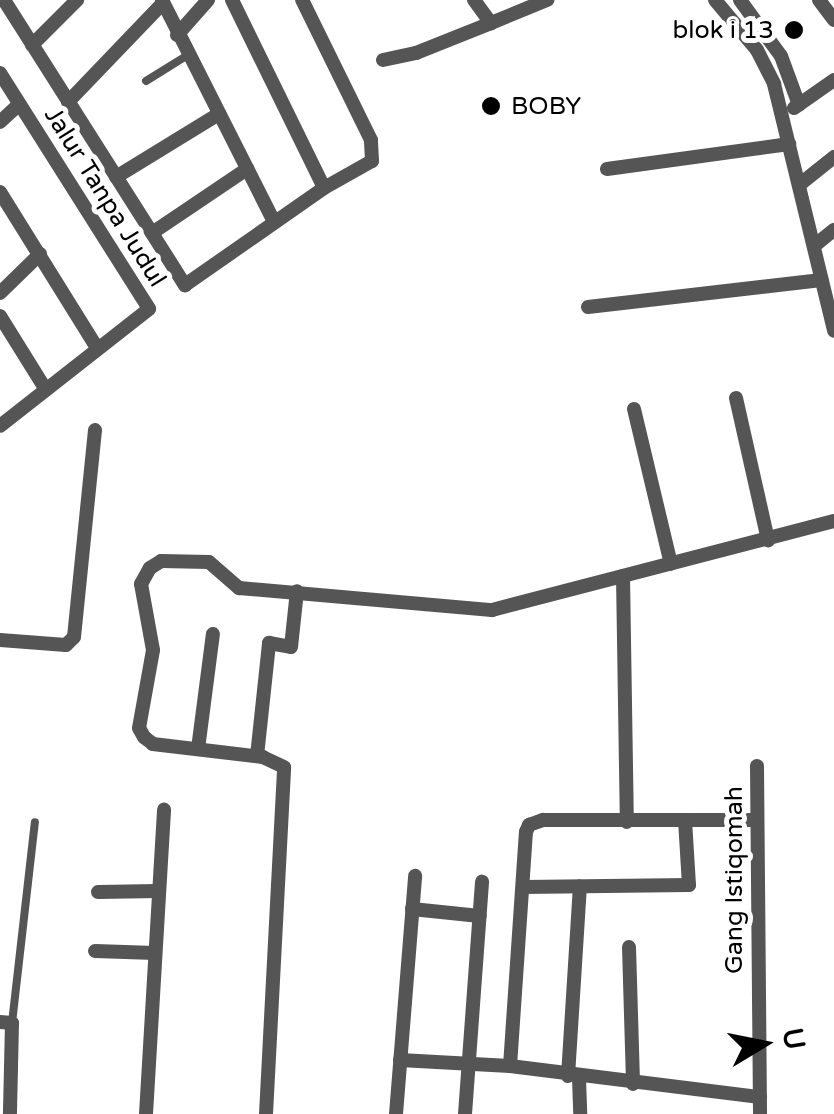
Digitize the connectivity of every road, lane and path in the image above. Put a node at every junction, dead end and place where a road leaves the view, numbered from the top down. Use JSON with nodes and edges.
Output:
{"nodes":[{"id":1,"x":4,"y":0,"type":"edge"},
{"id":2,"x":77,"y":0,"type":"edge"},
{"id":3,"x":208,"y":0,"type":"edge"},
{"id":4,"x":232,"y":0,"type":"edge"},
{"id":5,"x":302,"y":0,"type":"edge"},
{"id":6,"x":474,"y":0,"type":"edge"},
{"id":7,"x":546,"y":0,"type":"edge"},
{"id":8,"x":715,"y":0,"type":"edge"},
{"id":9,"x":740,"y":0,"type":"edge"},
{"id":10,"x":819,"y":0,"type":"edge"},
{"id":11,"x":163,"y":2,"type":"edge"},
{"id":12,"x":834,"y":20,"type":"edge"},
{"id":13,"x":490,"y":22,"type":"junction"},
{"id":14,"x":177,"y":35,"type":"junction"},
{"id":15,"x":32,"y":44,"type":"junction"},
{"id":16,"x":188,"y":55,"type":"junction"},
{"id":17,"x":384,"y":60,"type":"dead end"},
{"id":18,"x":0,"y":73,"type":"edge"},
{"id":19,"x":834,"y":80,"type":"edge"},
{"id":20,"x":146,"y":81,"type":"dead end"},
{"id":21,"x":68,"y":102,"type":"junction"},
{"id":22,"x":19,"y":104,"type":"junction"},
{"id":23,"x":798,"y":105,"type":"junction"},
{"id":24,"x":218,"y":114,"type":"junction"},
{"id":25,"x":782,"y":116,"type":"junction"},
{"id":26,"x":0,"y":122,"type":"edge"},
{"id":27,"x":789,"y":144,"type":"junction"},
{"id":28,"x":834,"y":157,"type":"edge"},
{"id":29,"x":247,"y":169,"type":"junction"},
{"id":30,"x":607,"y":169,"type":"dead end"},
{"id":31,"x":116,"y":177,"type":"junction"},
{"id":32,"x":799,"y":185,"type":"junction"},
{"id":33,"x":324,"y":188,"type":"junction"},
{"id":34,"x":3,"y":203,"type":"edge"},
{"id":35,"x":274,"y":222,"type":"junction"},
{"id":36,"x":834,"y":230,"type":"edge"},
{"id":37,"x":152,"y":233,"type":"junction"},
{"id":38,"x":814,"y":246,"type":"junction"},
{"id":39,"x":40,"y":254,"type":"junction"},
{"id":40,"x":821,"y":280,"type":"junction"},
{"id":41,"x":0,"y":292,"type":"edge"},
{"id":42,"x":588,"y":307,"type":"dead end"},
{"id":43,"x":0,"y":316,"type":"edge"},
{"id":44,"x":833,"y":323,"type":"edge"},
{"id":45,"x":98,"y":348,"type":"junction"},
{"id":46,"x":46,"y":390,"type":"junction"},
{"id":47,"x":736,"y":398,"type":"dead end"},
{"id":48,"x":634,"y":408,"type":"dead end"},
{"id":49,"x":0,"y":426,"type":"edge"},
{"id":50,"x":95,"y":430,"type":"dead end"},
{"id":51,"x":834,"y":522,"type":"edge"},
{"id":52,"x":768,"y":540,"type":"junction"},
{"id":53,"x":670,"y":564,"type":"junction"},
{"id":54,"x":623,"y":576,"type":"junction"},
{"id":55,"x":296,"y":591,"type":"junction"},
{"id":56,"x":213,"y":634,"type":"dead end"},
{"id":57,"x":0,"y":640,"type":"edge"},
{"id":58,"x":198,"y":748,"type":"junction"},
{"id":59,"x":256,"y":756,"type":"junction"},
{"id":60,"x":757,"y":766,"type":"dead end"},
{"id":61,"x":164,"y":810,"type":"dead end"},
{"id":62,"x":685,"y":820,"type":"junction"},
{"id":63,"x":756,"y":820,"type":"junction"},
{"id":64,"x":35,"y":822,"type":"dead end"},
{"id":65,"x":626,"y":822,"type":"junction"},
{"id":66,"x":414,"y":876,"type":"dead end"},
{"id":67,"x":482,"y":882,"type":"dead end"},
{"id":68,"x":523,"y":886,"type":"junction"},
{"id":69,"x":580,"y":886,"type":"junction"},
{"id":70,"x":158,"y":891,"type":"junction"},
{"id":71,"x":98,"y":892,"type":"dead end"},
{"id":72,"x":412,"y":908,"type":"junction"},
{"id":73,"x":480,"y":916,"type":"junction"},
{"id":74,"x":628,"y":947,"type":"dead end"},
{"id":75,"x":95,"y":951,"type":"dead end"},
{"id":76,"x":155,"y":953,"type":"junction"},
{"id":77,"x":6,"y":1022,"type":"edge"},
{"id":78,"x":400,"y":1060,"type":"junction"},
{"id":79,"x":468,"y":1064,"type":"junction"},
{"id":80,"x":510,"y":1066,"type":"junction"},
{"id":81,"x":573,"y":1077,"type":"junction"},
{"id":82,"x":633,"y":1084,"type":"junction"},
{"id":83,"x":760,"y":1097,"type":"junction"},
{"id":84,"x":10,"y":1114,"type":"edge"},
{"id":85,"x":146,"y":1114,"type":"edge"},
{"id":86,"x":266,"y":1114,"type":"edge"},
{"id":87,"x":396,"y":1114,"type":"edge"},
{"id":88,"x":466,"y":1114,"type":"edge"},
{"id":89,"x":580,"y":1114,"type":"edge"},
{"id":90,"x":760,"y":1114,"type":"edge"}],
"edges":[{"from":1,"to":15,"type":"street","name":"Jalur Tanpa Judul"},
{"from":2,"to":15,"type":"street"},
{"from":3,"to":14,"type":"street"},
{"from":4,"to":33,"type":"street"},
{"from":5,"to":33,"type":"street","name":"Jalur Tanpa Judul"},
{"from":6,"to":13,"type":"street"},
{"from":7,"to":13,"type":"street"},
{"from":8,"to":25,"type":"street"},
{"from":9,"to":23,"type":"street"},
{"from":10,"to":12,"type":"street"},
{"from":11,"to":14,"type":"street","name":"Jalur Tanpa Judul"},
{"from":11,"to":21,"type":"street","name":"Jalur Tanpa Judul"},
{"from":13,"to":17,"type":"street"},
{"from":14,"to":16,"type":"street","name":"Jalur Tanpa Judul"},
{"from":15,"to":21,"type":"street","name":"Jalur Tanpa Judul"},
{"from":16,"to":20,"type":"lane"},
{"from":16,"to":24,"type":"street","name":"Jalur Tanpa Judul"},
{"from":18,"to":22,"type":"street","name":"Jalur Tanpa Judul"},
{"from":19,"to":23,"type":"street"},
{"from":21,"to":31,"type":"street","name":"Jalur Tanpa Judul"},
{"from":22,"to":26,"type":"street","name":"Jalur Tanpa Judul"},
{"from":22,"to":45,"type":"street","name":"Jalur Tanpa Judul"},
{"from":23,"to":25,"type":"street"},
{"from":24,"to":29,"type":"street","name":"Jalur Tanpa Judul"},
{"from":24,"to":31,"type":"street","name":"Jalur Tanpa Judul"},
{"from":25,"to":27,"type":"street"},
{"from":27,"to":30,"type":"street"},
{"from":27,"to":32,"type":"street"},
{"from":28,"to":32,"type":"street"},
{"from":29,"to":35,"type":"street","name":"Jalur Tanpa Judul"},
{"from":29,"to":37,"type":"street","name":"Jalur Tanpa Judul"},
{"from":31,"to":37,"type":"street","name":"Jalur Tanpa Judul"},
{"from":32,"to":38,"type":"street"},
{"from":33,"to":35,"type":"street","name":"Jalur Tanpa Judul"},
{"from":34,"to":39,"type":"street"},
{"from":35,"to":37,"type":"street","name":"Jalur Tanpa Judul"},
{"from":36,"to":38,"type":"street"},
{"from":38,"to":40,"type":"street"},
{"from":39,"to":41,"type":"street"},
{"from":39,"to":45,"type":"street"},
{"from":40,"to":42,"type":"street"},
{"from":40,"to":44,"type":"street"},
{"from":43,"to":46,"type":"street"},
{"from":45,"to":46,"type":"street","name":"Jalur Tanpa Judul"},
{"from":46,"to":49,"type":"street","name":"Jalur Tanpa Judul"},
{"from":47,"to":52,"type":"street"},
{"from":48,"to":53,"type":"street"},
{"from":50,"to":57,"type":"street"},
{"from":51,"to":52,"type":"street"},
{"from":52,"to":53,"type":"street"},
{"from":53,"to":54,"type":"street"},
{"from":54,"to":55,"type":"street"},
{"from":54,"to":65,"type":"street"},
{"from":55,"to":58,"type":"street"},
{"from":55,"to":59,"type":"street"},
{"from":56,"to":58,"type":"street"},
{"from":58,"to":59,"type":"street"},
{"from":59,"to":86,"type":"street"},
{"from":60,"to":63,"type":"street","name":"Gang Istiqomah"},
{"from":61,"to":70,"type":"street"},
{"from":62,"to":63,"type":"street"},
{"from":62,"to":65,"type":"street"},
{"from":62,"to":69,"type":"street"},
{"from":63,"to":83,"type":"street","name":"Gang Istiqomah"},
{"from":64,"to":77,"type":"lane"},
{"from":65,"to":68,"type":"street"},
{"from":66,"to":72,"type":"street"},
{"from":67,"to":73,"type":"street"},
{"from":68,"to":69,"type":"street"},
{"from":68,"to":80,"type":"street"},
{"from":69,"to":81,"type":"street"},
{"from":70,"to":71,"type":"street"},
{"from":70,"to":76,"type":"street"},
{"from":72,"to":73,"type":"street"},
{"from":72,"to":78,"type":"street"},
{"from":73,"to":79,"type":"street"},
{"from":74,"to":82,"type":"street"},
{"from":75,"to":76,"type":"street"},
{"from":76,"to":85,"type":"street"},
{"from":77,"to":84,"type":"street"},
{"from":78,"to":79,"type":"street"},
{"from":78,"to":87,"type":"street"},
{"from":79,"to":80,"type":"street"},
{"from":79,"to":88,"type":"street"},
{"from":80,"to":81,"type":"street"},
{"from":81,"to":82,"type":"street"},
{"from":81,"to":89,"type":"street"},
{"from":82,"to":83,"type":"street"},
{"from":83,"to":90,"type":"street","name":"Gang Istiqomah"}]}
